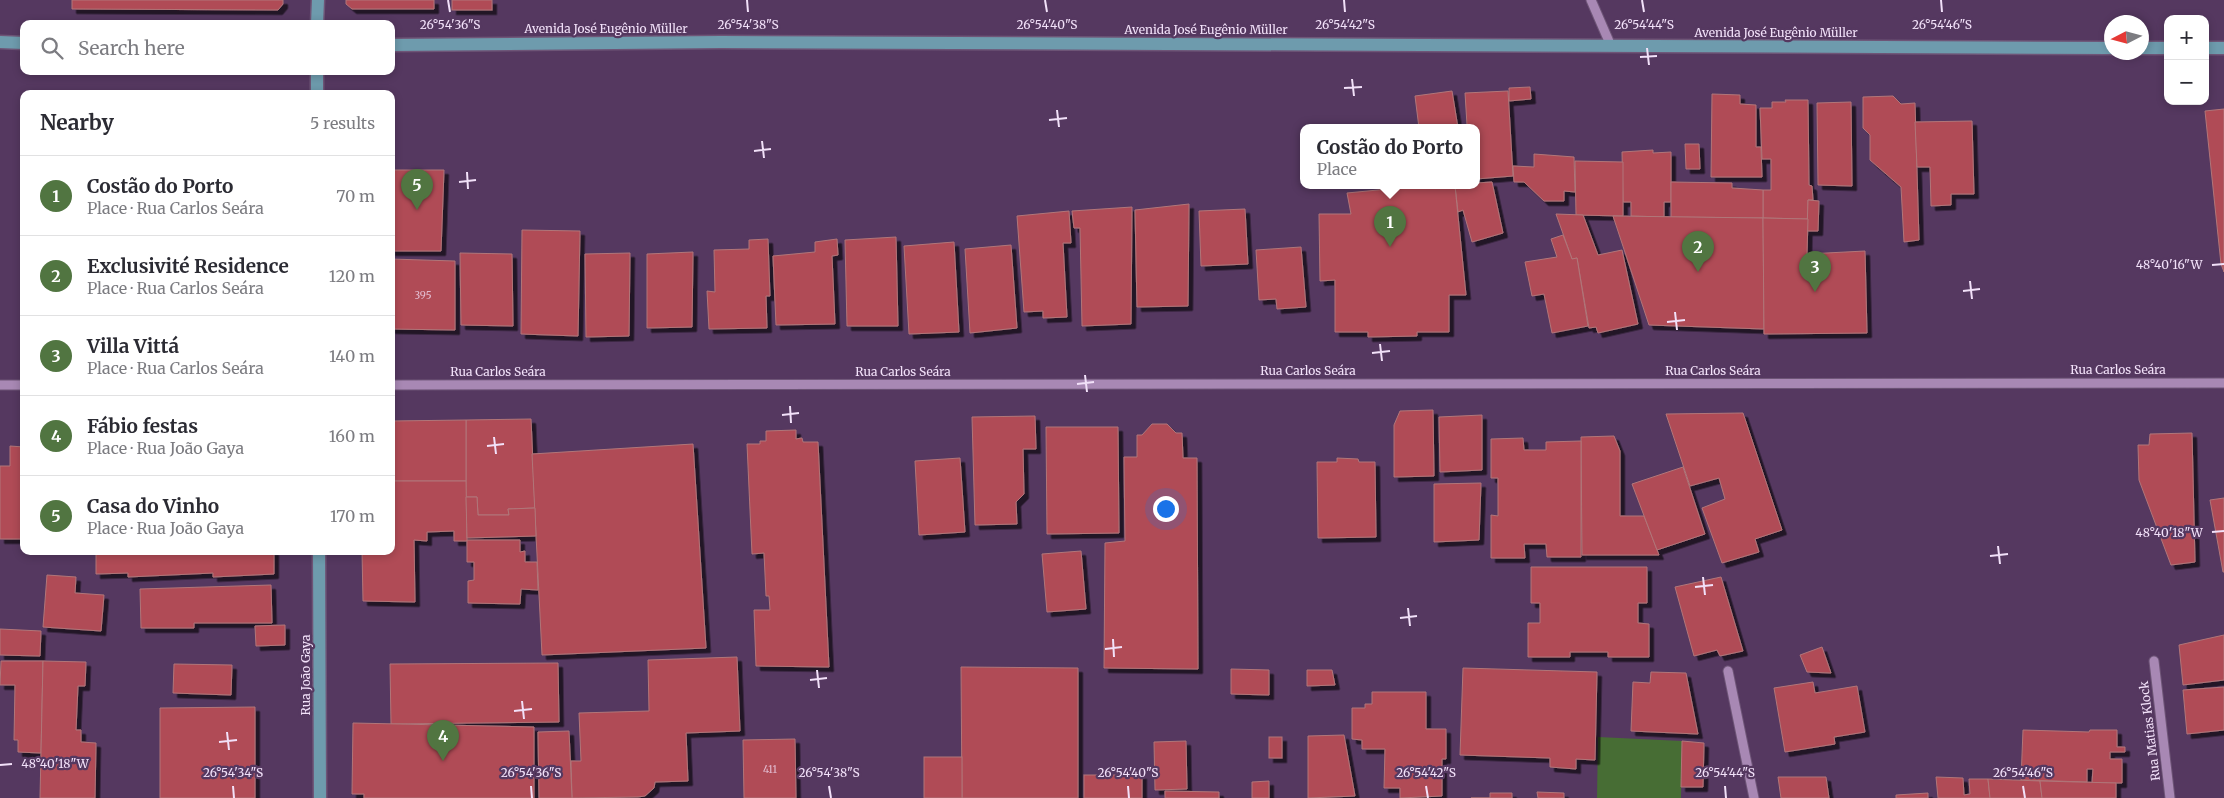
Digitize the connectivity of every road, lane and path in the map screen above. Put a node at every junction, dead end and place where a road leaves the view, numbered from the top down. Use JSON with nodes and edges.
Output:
{"nodes":[{"id":1,"x":318,"y":0,"type":"edge"},
{"id":2,"x":1591,"y":0,"type":"edge"},
{"id":3,"x":317,"y":20,"type":"edge"},
{"id":4,"x":0,"y":42,"type":"edge"},
{"id":5,"x":20,"y":42,"type":"edge"},
{"id":6,"x":395,"y":44,"type":"edge"},
{"id":7,"x":1611,"y":46,"type":"junction"},
{"id":8,"x":2104,"y":48,"type":"edge"},
{"id":9,"x":2149,"y":48,"type":"edge"},
{"id":10,"x":2164,"y":48,"type":"edge"},
{"id":11,"x":2209,"y":48,"type":"edge"},
{"id":12,"x":2224,"y":48,"type":"edge"},
{"id":13,"x":317,"y":75,"type":"edge"},
{"id":14,"x":317,"y":90,"type":"edge"},
{"id":15,"x":2224,"y":382,"type":"edge"},
{"id":16,"x":0,"y":385,"type":"edge"},
{"id":17,"x":20,"y":385,"type":"edge"},
{"id":18,"x":395,"y":385,"type":"edge"},
{"id":19,"x":319,"y":555,"type":"edge"},
{"id":20,"x":2154,"y":660,"type":"dead end"},
{"id":21,"x":1728,"y":671,"type":"dead end"},
{"id":22,"x":320,"y":798,"type":"edge"},
{"id":23,"x":1754,"y":798,"type":"edge"},
{"id":24,"x":2170,"y":798,"type":"edge"}],
"edges":[{"from":1,"to":3,"type":"main road"},
{"from":2,"to":7,"type":"street"},
{"from":4,"to":5,"type":"main road"},
{"from":6,"to":7,"type":"main road","name":"Avenida José Eugênio Müller"},
{"from":7,"to":8,"type":"main road","name":"Avenida José Eugênio Müller"},
{"from":9,"to":10,"type":"main road"},
{"from":11,"to":12,"type":"main road"},
{"from":13,"to":14,"type":"main road"},
{"from":15,"to":18,"type":"street","name":"Rua Carlos Seára"},
{"from":16,"to":17,"type":"street"},
{"from":19,"to":22,"type":"main road","name":"Rua João Gaya"},
{"from":20,"to":24,"type":"street","name":"Rua Matias Klock"},
{"from":21,"to":23,"type":"street"}]}
